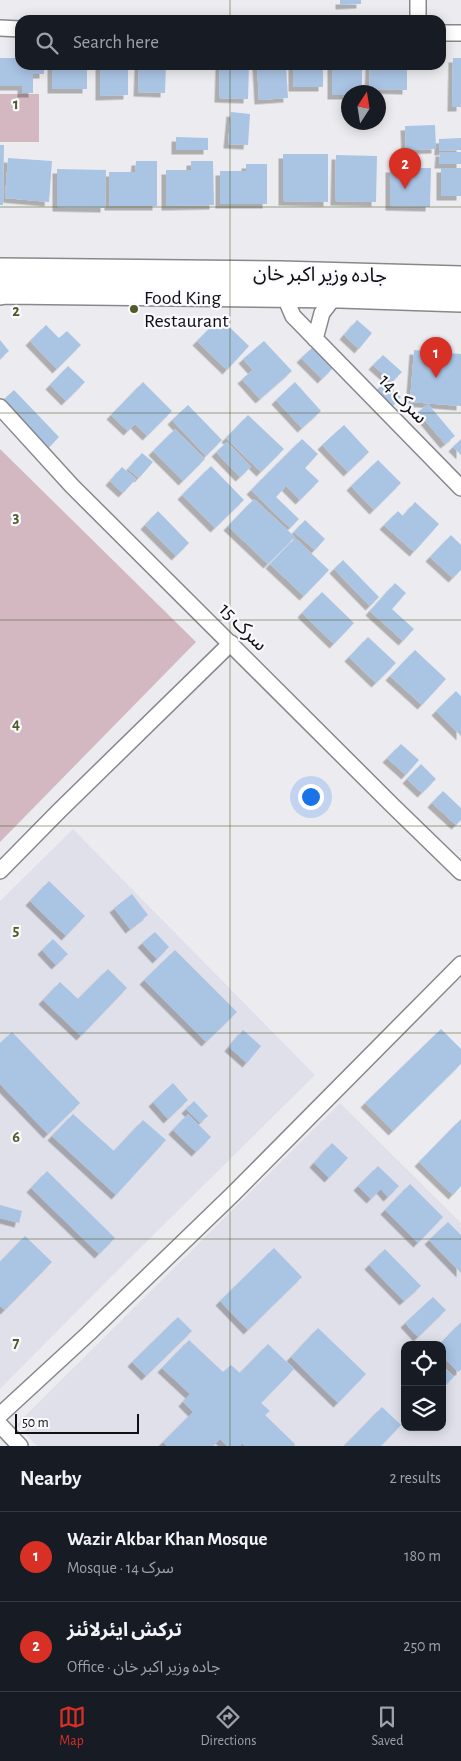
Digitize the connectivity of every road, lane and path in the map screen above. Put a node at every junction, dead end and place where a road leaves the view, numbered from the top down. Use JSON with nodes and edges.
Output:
{"nodes":[{"id":1,"x":418,"y":0,"type":"edge"},
{"id":2,"x":418,"y":15,"type":"edge"},
{"id":3,"x":0,"y":28,"type":"edge"},
{"id":4,"x":15,"y":29,"type":"edge"},
{"id":5,"x":461,"y":33,"type":"edge"},
{"id":6,"x":446,"y":34,"type":"edge"},
{"id":7,"x":0,"y":271,"type":"edge"},
{"id":8,"x":461,"y":279,"type":"edge"},
{"id":9,"x":0,"y":292,"type":"edge"},
{"id":10,"x":284,"y":294,"type":"junction"},
{"id":11,"x":335,"y":296,"type":"junction"},
{"id":12,"x":461,"y":299,"type":"edge"},
{"id":13,"x":315,"y":339,"type":"junction"},
{"id":14,"x":0,"y":407,"type":"edge"},
{"id":15,"x":461,"y":488,"type":"edge"},
{"id":16,"x":231,"y":643,"type":"junction"},
{"id":17,"x":0,"y":871,"type":"edge"},
{"id":18,"x":461,"y":872,"type":"edge"},
{"id":19,"x":461,"y":964,"type":"edge"},
{"id":20,"x":0,"y":1415,"type":"edge"},
{"id":21,"x":0,"y":1425,"type":"edge"},
{"id":22,"x":20,"y":1446,"type":"edge"}],
"edges":[{"from":1,"to":2,"type":"street"},
{"from":3,"to":4,"type":"street"},
{"from":5,"to":6,"type":"street"},
{"from":7,"to":8,"type":"main road","name":"جاده وزیر اکبر خان"},
{"from":9,"to":10,"type":"main road"},
{"from":10,"to":11,"type":"main road"},
{"from":10,"to":13,"type":"street","name":"سرک 14"},
{"from":11,"to":12,"type":"main road"},
{"from":11,"to":13,"type":"street"},
{"from":13,"to":15,"type":"street","name":"سرک 14"},
{"from":14,"to":16,"type":"street","name":"سرک 15"},
{"from":16,"to":17,"type":"street"},
{"from":16,"to":18,"type":"street","name":"سرک 15"},
{"from":19,"to":20,"type":"street"},
{"from":21,"to":22,"type":"street"}]}
